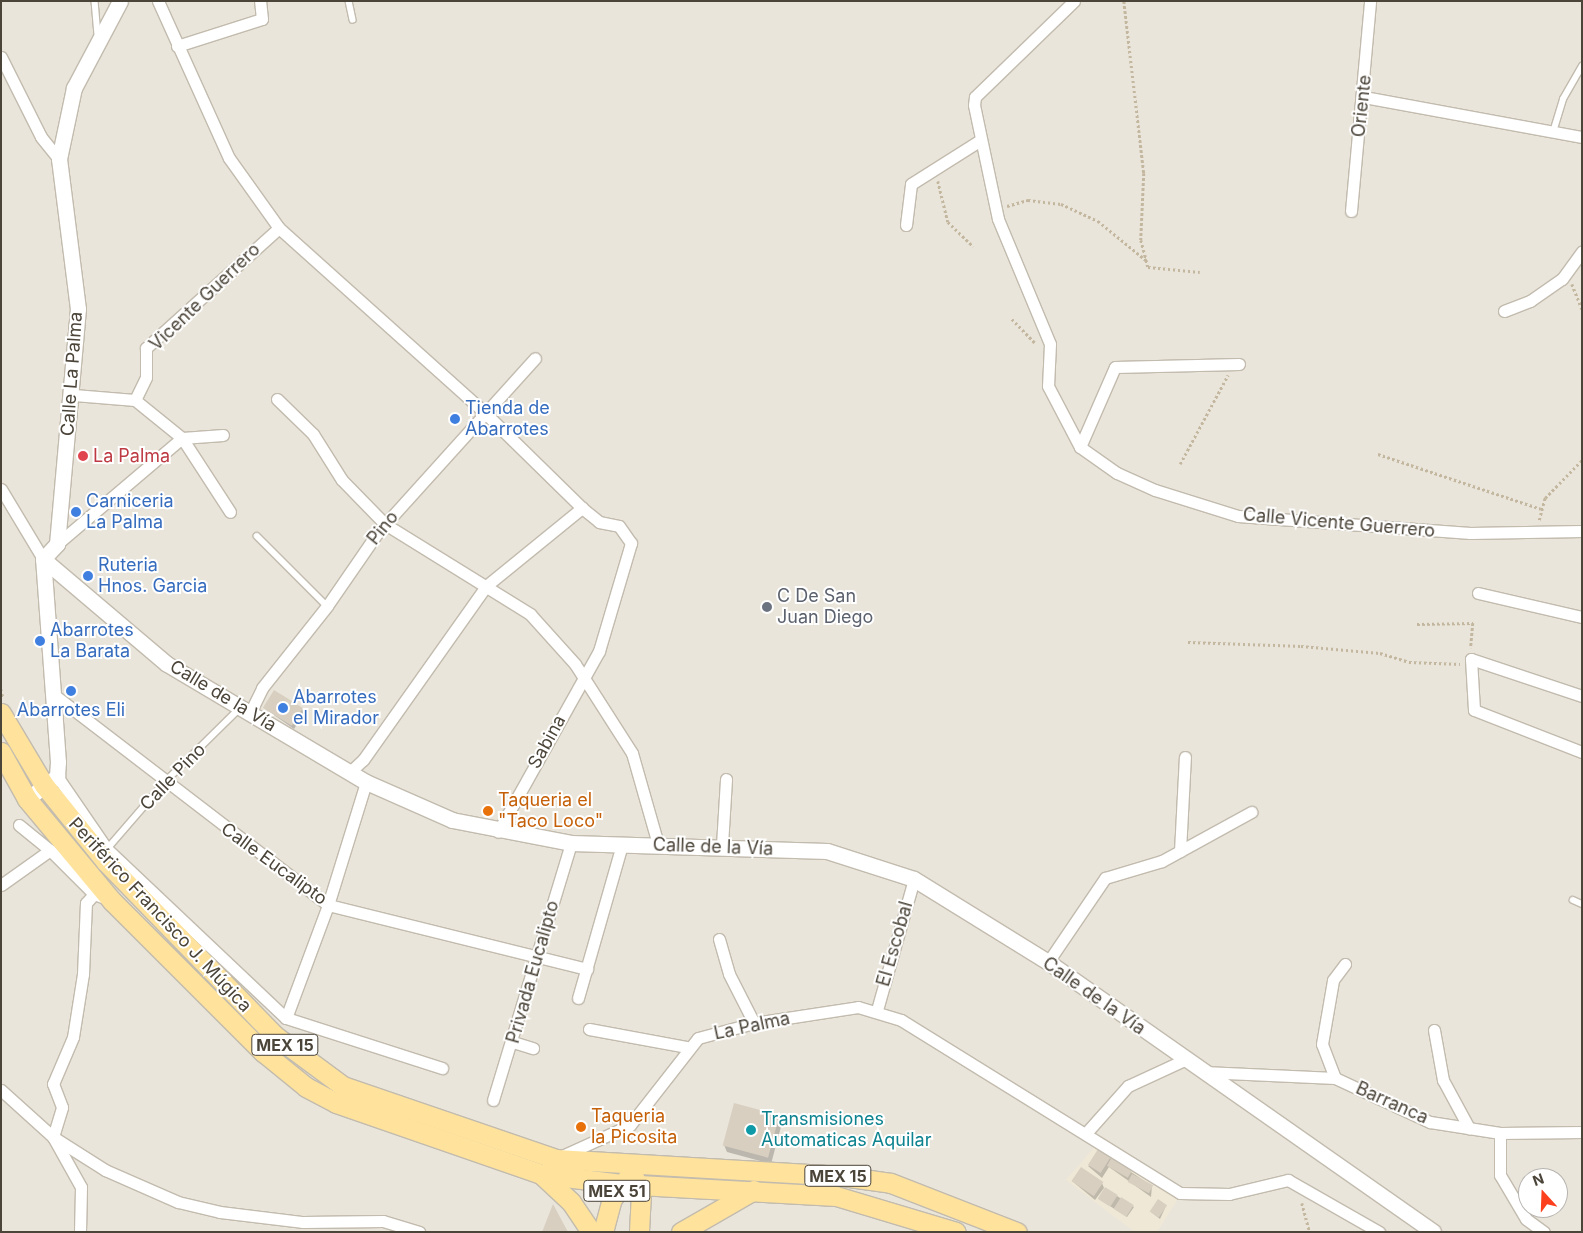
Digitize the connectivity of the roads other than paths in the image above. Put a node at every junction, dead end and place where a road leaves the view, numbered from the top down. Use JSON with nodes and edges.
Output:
{"nodes":[{"id":1,"x":95,"y":1,"type":"edge"},
{"id":2,"x":120,"y":1,"type":"edge"},
{"id":3,"x":158,"y":1,"type":"edge"},
{"id":4,"x":260,"y":1,"type":"edge"},
{"id":5,"x":349,"y":1,"type":"edge"},
{"id":6,"x":1074,"y":1,"type":"edge"},
{"id":7,"x":1370,"y":1,"type":"edge"},
{"id":8,"x":353,"y":20,"type":"dead end"},
{"id":9,"x":99,"y":40,"type":"junction"},
{"id":10,"x":177,"y":46,"type":"junction"},
{"id":11,"x":1,"y":57,"type":"edge"},
{"id":12,"x":1582,"y":66,"type":"edge"},
{"id":13,"x":1364,"y":96,"type":"junction"},
{"id":14,"x":1554,"y":129,"type":"junction"},
{"id":15,"x":1582,"y":136,"type":"edge"},
{"id":16,"x":980,"y":140,"type":"junction"},
{"id":17,"x":59,"y":158,"type":"junction"},
{"id":18,"x":1351,"y":211,"type":"dead end"},
{"id":19,"x":906,"y":226,"type":"dead end"},
{"id":20,"x":278,"y":228,"type":"junction"},
{"id":21,"x":1582,"y":251,"type":"edge"},
{"id":22,"x":1504,"y":311,"type":"dead end"},
{"id":23,"x":535,"y":358,"type":"dead end"},
{"id":24,"x":1235,"y":364,"type":"road end"},
{"id":25,"x":74,"y":394,"type":"junction"},
{"id":26,"x":277,"y":399,"type":"dead end"},
{"id":27,"x":135,"y":400,"type":"junction"},
{"id":28,"x":484,"y":411,"type":"junction"},
{"id":29,"x":223,"y":435,"type":"dead end"},
{"id":30,"x":182,"y":438,"type":"junction"},
{"id":31,"x":1080,"y":447,"type":"junction"},
{"id":32,"x":1,"y":489,"type":"edge"},
{"id":33,"x":582,"y":508,"type":"junction"},
{"id":34,"x":230,"y":512,"type":"dead end"},
{"id":35,"x":384,"y":524,"type":"junction"},
{"id":36,"x":1582,"y":531,"type":"edge"},
{"id":37,"x":257,"y":536,"type":"dead end"},
{"id":38,"x":57,"y":544,"type":"junction"},
{"id":39,"x":43,"y":558,"type":"junction"},
{"id":40,"x":486,"y":586,"type":"junction"},
{"id":41,"x":1478,"y":593,"type":"dead end"},
{"id":42,"x":327,"y":606,"type":"junction"},
{"id":43,"x":1582,"y":617,"type":"edge"},
{"id":44,"x":582,"y":679,"type":"junction"},
{"id":45,"x":1582,"y":696,"type":"edge"},
{"id":46,"x":57,"y":697,"type":"junction"},
{"id":47,"x":246,"y":710,"type":"junction"},
{"id":48,"x":1,"y":713,"type":"edge"},
{"id":49,"x":1,"y":752,"type":"edge"},
{"id":50,"x":1582,"y":752,"type":"edge"},
{"id":51,"x":1185,"y":757,"type":"dead end"},
{"id":52,"x":351,"y":771,"type":"junction"},
{"id":53,"x":726,"y":779,"type":"dead end"},
{"id":54,"x":50,"y":781,"type":"junction"},
{"id":55,"x":166,"y":781,"type":"junction"},
{"id":56,"x":366,"y":782,"type":"junction"},
{"id":57,"x":27,"y":799,"type":"junction"},
{"id":58,"x":1251,"y":812,"type":"dead end"},
{"id":59,"x":18,"y":825,"type":"dead end"},
{"id":60,"x":498,"y":832,"type":"junction"},
{"id":61,"x":571,"y":843,"type":"junction"},
{"id":62,"x":658,"y":844,"type":"junction"},
{"id":63,"x":622,"y":845,"type":"junction"},
{"id":64,"x":722,"y":845,"type":"junction"},
{"id":65,"x":106,"y":849,"type":"junction"},
{"id":66,"x":50,"y":850,"type":"junction"},
{"id":67,"x":1180,"y":851,"type":"junction"},
{"id":68,"x":914,"y":878,"type":"junction"},
{"id":69,"x":1,"y":885,"type":"edge"},
{"id":70,"x":94,"y":894,"type":"junction"},
{"id":71,"x":1573,"y":900,"type":"dead end"},
{"id":72,"x":112,"y":901,"type":"junction"},
{"id":73,"x":1582,"y":904,"type":"edge"},
{"id":74,"x":328,"y":905,"type":"junction"},
{"id":75,"x":719,"y":939,"type":"dead end"},
{"id":76,"x":538,"y":956,"type":"junction"},
{"id":77,"x":1048,"y":962,"type":"junction"},
{"id":78,"x":1345,"y":964,"type":"dead end"},
{"id":79,"x":587,"y":969,"type":"junction"},
{"id":80,"x":254,"y":987,"type":"junction"},
{"id":81,"x":578,"y":998,"type":"dead end"},
{"id":82,"x":240,"y":1000,"type":"junction"},
{"id":83,"x":877,"y":1010,"type":"junction"},
{"id":84,"x":286,"y":1018,"type":"junction"},
{"id":85,"x":754,"y":1023,"type":"junction"},
{"id":86,"x":589,"y":1029,"type":"dead end"},
{"id":87,"x":1434,"y":1030,"type":"dead end"},
{"id":88,"x":513,"y":1042,"type":"junction"},
{"id":89,"x":533,"y":1048,"type":"dead end"},
{"id":90,"x":687,"y":1048,"type":"junction"},
{"id":91,"x":1184,"y":1060,"type":"junction"},
{"id":92,"x":442,"y":1068,"type":"dead end"},
{"id":93,"x":1202,"y":1072,"type":"junction"},
{"id":94,"x":1335,"y":1078,"type":"junction"},
{"id":95,"x":1,"y":1090,"type":"edge"},
{"id":96,"x":493,"y":1100,"type":"dead end"},
{"id":97,"x":1469,"y":1128,"type":"junction"},
{"id":98,"x":1087,"y":1132,"type":"junction"},
{"id":99,"x":1582,"y":1132,"type":"edge"},
{"id":100,"x":1500,"y":1133,"type":"junction"},
{"id":101,"x":53,"y":1137,"type":"junction"},
{"id":102,"x":556,"y":1159,"type":"junction"},
{"id":103,"x":614,"y":1162,"type":"junction"},
{"id":104,"x":650,"y":1165,"type":"junction"},
{"id":105,"x":541,"y":1174,"type":"junction"},
{"id":106,"x":631,"y":1181,"type":"junction"},
{"id":107,"x":756,"y":1190,"type":"junction"},
{"id":108,"x":81,"y":1231,"type":"edge"},
{"id":109,"x":419,"y":1232,"type":"edge"},
{"id":110,"x":591,"y":1232,"type":"edge"},
{"id":111,"x":603,"y":1232,"type":"edge"},
{"id":112,"x":639,"y":1232,"type":"edge"},
{"id":113,"x":681,"y":1232,"type":"edge"},
{"id":114,"x":956,"y":1232,"type":"edge"},
{"id":115,"x":1017,"y":1232,"type":"edge"},
{"id":116,"x":1379,"y":1232,"type":"edge"},
{"id":117,"x":1433,"y":1232,"type":"edge"},
{"id":118,"x":1544,"y":1232,"type":"edge"}],
"edges":[{"from":1,"to":9,"type":"lane"},
{"from":2,"to":9,"type":"street","name":"Calle La Palma"},
{"from":3,"to":10,"type":"street"},
{"from":4,"to":10,"type":"street"},
{"from":5,"to":8,"type":"lane"},
{"from":6,"to":16,"type":"street","name":"Calle Vicente Guerrero"},
{"from":7,"to":13,"type":"street","name":"Oriente"},
{"from":9,"to":17,"type":"street","name":"Calle La Palma"},
{"from":10,"to":20,"type":"street"},
{"from":11,"to":17,"type":"street"},
{"from":12,"to":14,"type":"lane"},
{"from":13,"to":14,"type":"street"},
{"from":13,"to":18,"type":"street","name":"Oriente"},
{"from":14,"to":15,"type":"street"},
{"from":16,"to":19,"type":"street"},
{"from":16,"to":31,"type":"street","name":"Calle Vicente Guerrero"},
{"from":17,"to":25,"type":"street","name":"Calle La Palma"},
{"from":20,"to":27,"type":"street","name":"Vicente Guerrero"},
{"from":20,"to":28,"type":"street"},
{"from":21,"to":22,"type":"street"},
{"from":23,"to":28,"type":"street","name":"Pino"},
{"from":24,"to":31,"type":"street"},
{"from":25,"to":27,"type":"street"},
{"from":25,"to":38,"type":"street","name":"Calle La Palma"},
{"from":26,"to":35,"type":"street"},
{"from":27,"to":30,"type":"street"},
{"from":28,"to":33,"type":"street"},
{"from":28,"to":35,"type":"street","name":"Pino"},
{"from":29,"to":30,"type":"street"},
{"from":30,"to":34,"type":"street"},
{"from":30,"to":38,"type":"street"},
{"from":31,"to":36,"type":"street","name":"Calle Vicente Guerrero"},
{"from":32,"to":39,"type":"street","name":"Calle de la Vía"},
{"from":33,"to":40,"type":"street"},
{"from":33,"to":44,"type":"street","name":"Sabina"},
{"from":35,"to":40,"type":"street"},
{"from":35,"to":42,"type":"street","name":"Pino"},
{"from":37,"to":42,"type":"lane"},
{"from":38,"to":39,"type":"street"},
{"from":39,"to":46,"type":"street"},
{"from":39,"to":47,"type":"street","name":"Calle de la Vía"},
{"from":40,"to":44,"type":"street"},
{"from":40,"to":52,"type":"street"},
{"from":41,"to":43,"type":"street"},
{"from":42,"to":47,"type":"street","name":"Pino"},
{"from":44,"to":60,"type":"street","name":"Sabina"},
{"from":44,"to":62,"type":"street"},
{"from":45,"to":50,"type":"street"},
{"from":46,"to":54,"type":"street"},
{"from":46,"to":55,"type":"street","name":"Calle Eucalipto"},
{"from":47,"to":52,"type":"street","name":"Calle de la Vía"},
{"from":47,"to":55,"type":"lane","name":"Calle Pino"},
{"from":48,"to":54,"type":"main road","name":"Periférico Francisco J. Múgica","number":"MEX 15"},
{"from":49,"to":57,"type":"main road","name":"Periférico Francisco J. Múgica","number":"MEX 15"},
{"from":51,"to":67,"type":"street"},
{"from":52,"to":56,"type":"street","name":"Calle de la Vía"},
{"from":53,"to":64,"type":"street"},
{"from":54,"to":57,"type":"street"},
{"from":54,"to":65,"type":"street"},
{"from":54,"to":82,"type":"main road","name":"Periférico Francisco J. Múgica","number":"MEX 15"},
{"from":55,"to":65,"type":"lane","name":"Calle Pino"},
{"from":55,"to":74,"type":"street","name":"Calle Eucalipto"},
{"from":56,"to":60,"type":"street","name":"Calle de la Vía"},
{"from":56,"to":74,"type":"street"},
{"from":57,"to":72,"type":"main road","name":"Periférico Francisco J. Múgica","number":"MEX 15"},
{"from":58,"to":67,"type":"street"},
{"from":59,"to":66,"type":"street"},
{"from":60,"to":61,"type":"street","name":"Calle de la Vía"},
{"from":61,"to":63,"type":"street","name":"Calle de la Vía"},
{"from":61,"to":76,"type":"street","name":"Privada Eucalipto"},
{"from":62,"to":63,"type":"street","name":"Calle de la Vía"},
{"from":62,"to":64,"type":"street","name":"Calle de la Vía"},
{"from":63,"to":79,"type":"street"},
{"from":64,"to":68,"type":"street","name":"Calle de la Vía"},
{"from":65,"to":80,"type":"street"},
{"from":66,"to":69,"type":"street"},
{"from":66,"to":70,"type":"street"},
{"from":67,"to":77,"type":"street"},
{"from":68,"to":77,"type":"street","name":"Calle de la Vía"},
{"from":68,"to":83,"type":"street","name":"El Escobal"},
{"from":70,"to":72,"type":"street"},
{"from":70,"to":101,"type":"street"},
{"from":71,"to":73,"type":"lane"},
{"from":72,"to":105,"type":"main road","name":"Periférico Francisco J. Múgica","number":"MEX 15"},
{"from":74,"to":76,"type":"street","name":"Calle Eucalipto"},
{"from":74,"to":84,"type":"street"},
{"from":75,"to":85,"type":"street"},
{"from":76,"to":79,"type":"street","name":"Calle Eucalipto"},
{"from":76,"to":88,"type":"street","name":"Privada Eucalipto"},
{"from":77,"to":91,"type":"street","name":"Calle de la Vía"},
{"from":78,"to":94,"type":"street"},
{"from":79,"to":81,"type":"street"},
{"from":80,"to":82,"type":"street"},
{"from":80,"to":84,"type":"street"},
{"from":82,"to":102,"type":"main road","name":"Periférico Francisco J. Múgica","number":"MEX 15"},
{"from":83,"to":85,"type":"street","name":"La Palma"},
{"from":83,"to":98,"type":"street"},
{"from":84,"to":92,"type":"street"},
{"from":85,"to":90,"type":"street","name":"La Palma"},
{"from":86,"to":90,"type":"street"},
{"from":87,"to":97,"type":"street"},
{"from":88,"to":89,"type":"street"},
{"from":88,"to":96,"type":"street","name":"Privada Eucalipto"},
{"from":90,"to":102,"type":"street","name":"La Palma"},
{"from":91,"to":93,"type":"street","name":"Calle de la Vía"},
{"from":91,"to":98,"type":"street"},
{"from":93,"to":94,"type":"street","name":"Barranca"},
{"from":93,"to":117,"type":"street","name":"Calle de la Vía"},
{"from":94,"to":97,"type":"street","name":"Barranca"},
{"from":95,"to":101,"type":"street"},
{"from":97,"to":100,"type":"street","name":"Barranca"},
{"from":98,"to":116,"type":"street"},
{"from":99,"to":100,"type":"street","name":"Barranca"},
{"from":100,"to":118,"type":"street"},
{"from":101,"to":108,"type":"street"},
{"from":101,"to":109,"type":"street"},
{"from":102,"to":103,"type":"main road","name":"Periférico Francisco J. Múgica","number":"MEX 15"},
{"from":103,"to":104,"type":"main road","name":"Periférico Francisco J. Múgica","number":"MEX 15"},
{"from":103,"to":106,"type":"main road","number":"MEX 51"},
{"from":104,"to":106,"type":"main road","number":"MEX 51"},
{"from":104,"to":115,"type":"main road","name":"Periférico Francisco J. Múgica","number":"MEX 15"},
{"from":105,"to":106,"type":"main road","name":"Periférico Francisco J. Múgica","number":"MEX 15"},
{"from":105,"to":110,"type":"main road"},
{"from":106,"to":107,"type":"main road","name":"Periférico Francisco J. Múgica","number":"MEX 15"},
{"from":106,"to":111,"type":"main road","number":"MEX 51"},
{"from":106,"to":112,"type":"main road","number":"MEX 51"},
{"from":107,"to":113,"type":"main road"},
{"from":107,"to":114,"type":"main road","name":"Periférico Francisco J. Múgica","number":"MEX 15"}]}
